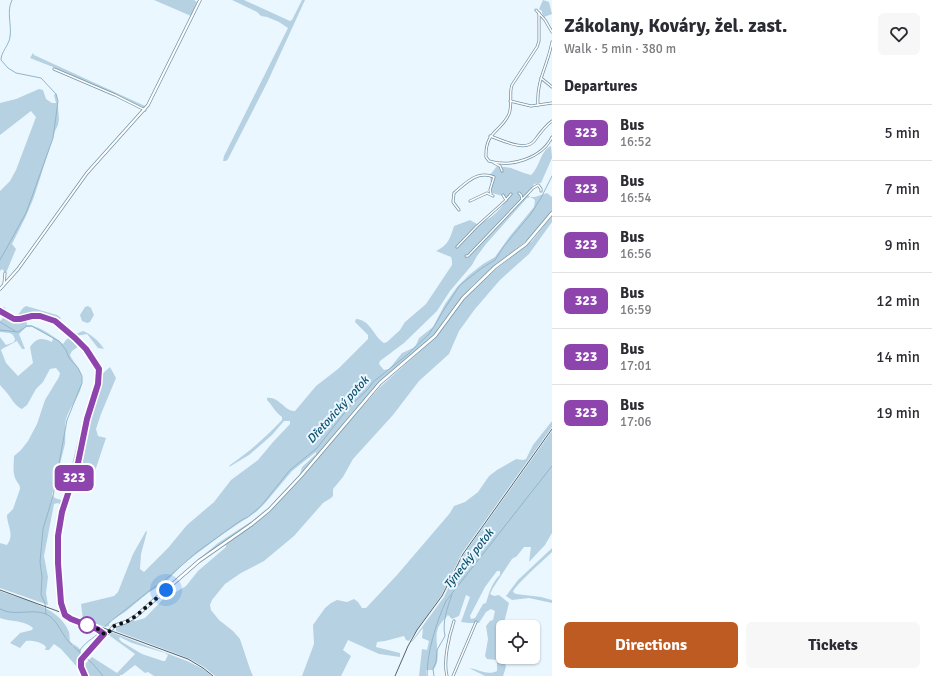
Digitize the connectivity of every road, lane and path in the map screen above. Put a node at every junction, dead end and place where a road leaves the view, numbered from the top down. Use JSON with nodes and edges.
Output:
{"nodes":[{"id":1,"x":200,"y":0,"type":"edge"},
{"id":2,"x":536,"y":10,"type":"dead end"},
{"id":3,"x":539,"y":13,"type":"junction"},
{"id":4,"x":552,"y":32,"type":"edge"},
{"id":5,"x":552,"y":42,"type":"edge"},
{"id":6,"x":54,"y":69,"type":"dead end"},
{"id":7,"x":541,"y":78,"type":"junction"},
{"id":8,"x":552,"y":87,"type":"edge"},
{"id":9,"x":510,"y":101,"type":"junction"},
{"id":10,"x":552,"y":104,"type":"edge"},
{"id":11,"x":538,"y":105,"type":"junction"},
{"id":12,"x":145,"y":110,"type":"junction"},
{"id":13,"x":552,"y":121,"type":"edge"},
{"id":14,"x":490,"y":136,"type":"junction"},
{"id":15,"x":552,"y":137,"type":"edge"},
{"id":16,"x":491,"y":162,"type":"junction"},
{"id":17,"x":502,"y":171,"type":"dead end"},
{"id":18,"x":541,"y":191,"type":"dead end"},
{"id":19,"x":519,"y":193,"type":"dead end"},
{"id":20,"x":511,"y":194,"type":"dead end"},
{"id":21,"x":503,"y":195,"type":"dead end"},
{"id":22,"x":522,"y":199,"type":"junction"},
{"id":23,"x":470,"y":201,"type":"dead end"},
{"id":24,"x":505,"y":201,"type":"junction"},
{"id":25,"x":459,"y":210,"type":"dead end"},
{"id":26,"x":552,"y":213,"type":"edge"},
{"id":27,"x":457,"y":247,"type":"dead end"},
{"id":28,"x":466,"y":256,"type":"dead end"},
{"id":29,"x":5,"y":273,"type":"dead end"},
{"id":30,"x":4,"y":286,"type":"junction"},
{"id":31,"x":0,"y":289,"type":"edge"},
{"id":32,"x":0,"y":311,"type":"edge"},
{"id":33,"x":454,"y":620,"type":"dead end"},
{"id":34,"x":476,"y":622,"type":"dead end"},
{"id":35,"x":104,"y":634,"type":"junction"},
{"id":36,"x":85,"y":676,"type":"edge"},
{"id":37,"x":448,"y":676,"type":"edge"},
{"id":38,"x":454,"y":676,"type":"edge"}],
"edges":[{"from":1,"to":12,"type":"street"},
{"from":2,"to":3,"type":"street"},
{"from":3,"to":4,"type":"street"},
{"from":3,"to":9,"type":"street"},
{"from":5,"to":7,"type":"street"},
{"from":6,"to":12,"type":"street"},
{"from":7,"to":8,"type":"street"},
{"from":7,"to":11,"type":"street"},
{"from":9,"to":11,"type":"street"},
{"from":9,"to":14,"type":"street"},
{"from":10,"to":11,"type":"street"},
{"from":12,"to":30,"type":"street"},
{"from":13,"to":14,"type":"street"},
{"from":14,"to":16,"type":"street"},
{"from":15,"to":16,"type":"street"},
{"from":16,"to":17,"type":"street"},
{"from":18,"to":22,"type":"street"},
{"from":19,"to":22,"type":"street"},
{"from":20,"to":24,"type":"street"},
{"from":21,"to":24,"type":"street"},
{"from":22,"to":28,"type":"street"},
{"from":23,"to":25,"type":"street"},
{"from":24,"to":27,"type":"street"},
{"from":26,"to":35,"type":"main road"},
{"from":29,"to":30,"type":"street"},
{"from":30,"to":31,"type":"street"},
{"from":32,"to":35,"type":"street"},
{"from":33,"to":37,"type":"street"},
{"from":34,"to":38,"type":"street"},
{"from":35,"to":36,"type":"main road"}]}
